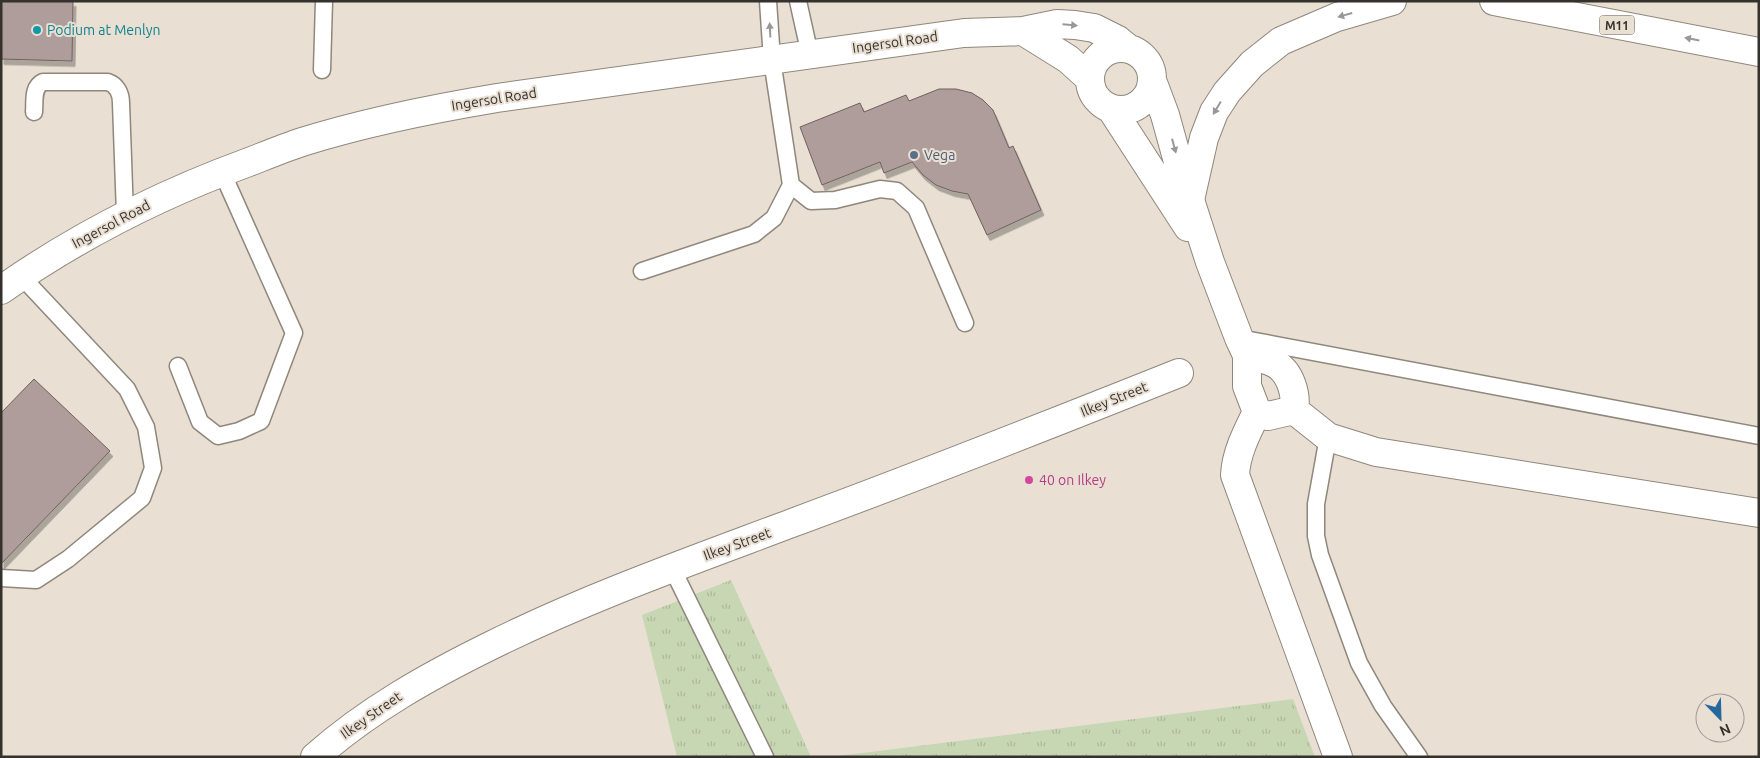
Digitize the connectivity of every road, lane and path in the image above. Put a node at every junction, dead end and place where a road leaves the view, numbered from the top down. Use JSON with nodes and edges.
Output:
{"nodes":[{"id":1,"x":324,"y":1,"type":"edge"},
{"id":2,"x":768,"y":1,"type":"edge"},
{"id":3,"x":798,"y":1,"type":"edge"},
{"id":4,"x":1392,"y":1,"type":"edge"},
{"id":5,"x":1494,"y":1,"type":"edge"},
{"id":6,"x":1023,"y":31,"type":"junction"},
{"id":7,"x":1129,"y":48,"type":"junction"},
{"id":8,"x":1759,"y":52,"type":"edge"},
{"id":9,"x":810,"y":55,"type":"junction"},
{"id":10,"x":772,"y":60,"type":"junction"},
{"id":11,"x":322,"y":70,"type":"dead end"},
{"id":12,"x":1089,"y":78,"type":"junction"},
{"id":13,"x":1153,"y":83,"type":"junction"},
{"id":14,"x":1112,"y":110,"type":"junction"},
{"id":15,"x":34,"y":112,"type":"dead end"},
{"id":16,"x":222,"y":172,"type":"junction"},
{"id":17,"x":791,"y":185,"type":"junction"},
{"id":18,"x":1190,"y":200,"type":"junction"},
{"id":19,"x":125,"y":214,"type":"junction"},
{"id":20,"x":1210,"y":262,"type":"junction"},
{"id":21,"x":642,"y":271,"type":"dead end"},
{"id":22,"x":11,"y":283,"type":"edge"},
{"id":23,"x":965,"y":323,"type":"dead end"},
{"id":24,"x":1243,"y":346,"type":"junction"},
{"id":25,"x":178,"y":366,"type":"dead end"},
{"id":26,"x":1179,"y":373,"type":"dead end"},
{"id":27,"x":1294,"y":410,"type":"junction"},
{"id":28,"x":1257,"y":412,"type":"junction"},
{"id":29,"x":1328,"y":436,"type":"junction"},
{"id":30,"x":1759,"y":436,"type":"edge"},
{"id":31,"x":1759,"y":513,"type":"edge"},
{"id":32,"x":672,"y":568,"type":"junction"},
{"id":33,"x":1,"y":578,"type":"edge"},
{"id":34,"x":315,"y":757,"type":"edge"},
{"id":35,"x":765,"y":757,"type":"edge"},
{"id":36,"x":1338,"y":757,"type":"edge"},
{"id":37,"x":1419,"y":757,"type":"edge"}],
"edges":[{"from":1,"to":11,"type":"lane"},
{"from":10,"to":2,"type":"lane","one_way":true},
{"from":3,"to":9,"type":"lane"},
{"from":4,"to":18,"type":"street","one_way":true},
{"from":8,"to":5,"type":"street","number":"M11","one_way":true},
{"from":6,"to":7,"type":"street","name":"Ingersol Road","one_way":true},
{"from":6,"to":9,"type":"street","name":"Ingersol Road"},
{"from":6,"to":12,"type":"street"},
{"from":7,"to":12,"type":"street"},
{"from":7,"to":13,"type":"street"},
{"from":9,"to":10,"type":"street","name":"Ingersol Road"},
{"from":10,"to":16,"type":"street","name":"Ingersol Road"},
{"from":10,"to":17,"type":"lane"},
{"from":12,"to":14,"type":"street"},
{"from":13,"to":14,"type":"street"},
{"from":13,"to":18,"type":"street","one_way":true},
{"from":14,"to":20,"type":"street"},
{"from":15,"to":19,"type":"lane"},
{"from":16,"to":19,"type":"street","name":"Ingersol Road"},
{"from":16,"to":25,"type":"lane"},
{"from":17,"to":21,"type":"lane"},
{"from":17,"to":23,"type":"lane"},
{"from":18,"to":20,"type":"street"},
{"from":19,"to":22,"type":"street","name":"Ingersol Road"},
{"from":20,"to":24,"type":"street"},
{"from":22,"to":33,"type":"lane"},
{"from":24,"to":27,"type":"street"},
{"from":24,"to":28,"type":"street"},
{"from":24,"to":30,"type":"lane"},
{"from":26,"to":32,"type":"street","name":"Ilkey Street"},
{"from":27,"to":28,"type":"street"},
{"from":27,"to":29,"type":"street"},
{"from":28,"to":36,"type":"street"},
{"from":29,"to":31,"type":"street"},
{"from":29,"to":37,"type":"lane"},
{"from":32,"to":34,"type":"street","name":"Ilkey Street"},
{"from":32,"to":35,"type":"lane"}]}
